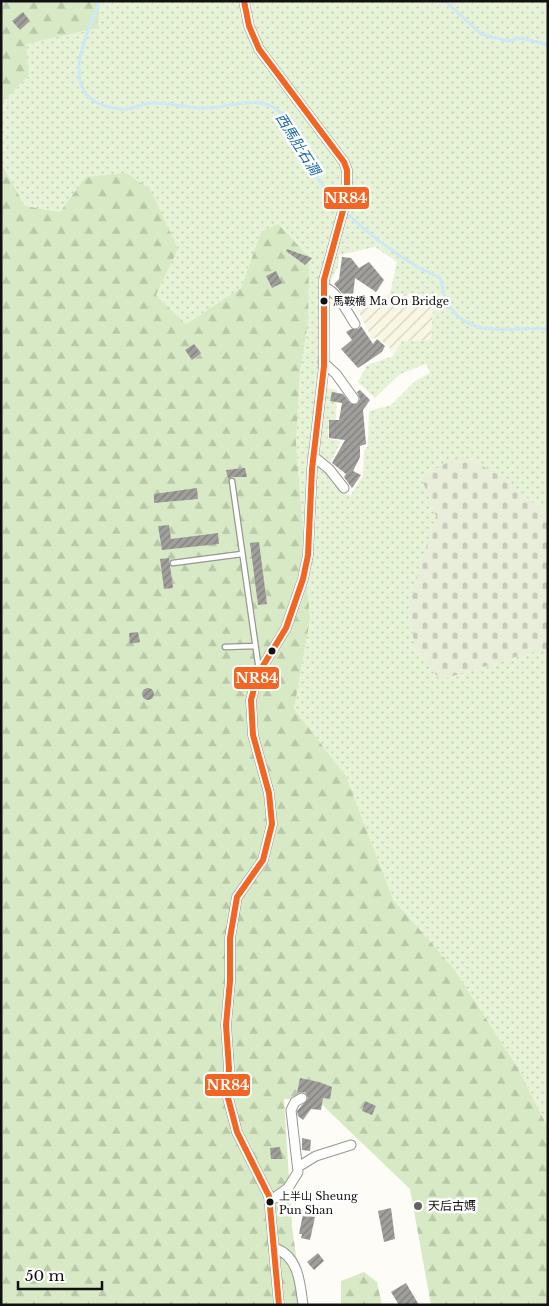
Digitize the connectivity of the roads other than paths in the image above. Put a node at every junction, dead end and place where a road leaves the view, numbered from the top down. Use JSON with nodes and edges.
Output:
{"nodes":[{"id":1,"x":244,"y":1,"type":"edge"},
{"id":2,"x":324,"y":287,"type":"junction"},
{"id":3,"x":355,"y":324,"type":"dead end"},
{"id":4,"x":323,"y":362,"type":"junction"},
{"id":5,"x":354,"y":399,"type":"dead end"},
{"id":6,"x":313,"y":456,"type":"junction"},
{"id":7,"x":232,"y":481,"type":"dead end"},
{"id":8,"x":344,"y":488,"type":"dead end"},
{"id":9,"x":242,"y":554,"type":"junction"},
{"id":10,"x":173,"y":563,"type":"dead end"},
{"id":11,"x":256,"y":646,"type":"junction"},
{"id":12,"x":225,"y":647,"type":"dead end"},
{"id":13,"x":260,"y":672,"type":"junction"},
{"id":14,"x":302,"y":1098,"type":"dead end"},
{"id":15,"x":350,"y":1144,"type":"dead end"},
{"id":16,"x":298,"y":1167,"type":"junction"},
{"id":17,"x":270,"y":1201,"type":"junction"},
{"id":18,"x":275,"y":1248,"type":"junction"},
{"id":19,"x":278,"y":1305,"type":"edge"},
{"id":20,"x":304,"y":1305,"type":"edge"}],
"edges":[{"from":1,"to":2,"type":"street"},
{"from":2,"to":3,"type":"street"},
{"from":2,"to":4,"type":"street"},
{"from":4,"to":5,"type":"street"},
{"from":4,"to":6,"type":"street"},
{"from":6,"to":8,"type":"street"},
{"from":6,"to":13,"type":"street"},
{"from":7,"to":9,"type":"lane"},
{"from":9,"to":10,"type":"lane"},
{"from":9,"to":11,"type":"lane"},
{"from":11,"to":12,"type":"lane"},
{"from":11,"to":13,"type":"lane"},
{"from":13,"to":17,"type":"street"},
{"from":14,"to":16,"type":"street"},
{"from":15,"to":16,"type":"street"},
{"from":16,"to":17,"type":"street"},
{"from":17,"to":18,"type":"street"},
{"from":18,"to":19,"type":"street"},
{"from":18,"to":20,"type":"street"}]}
